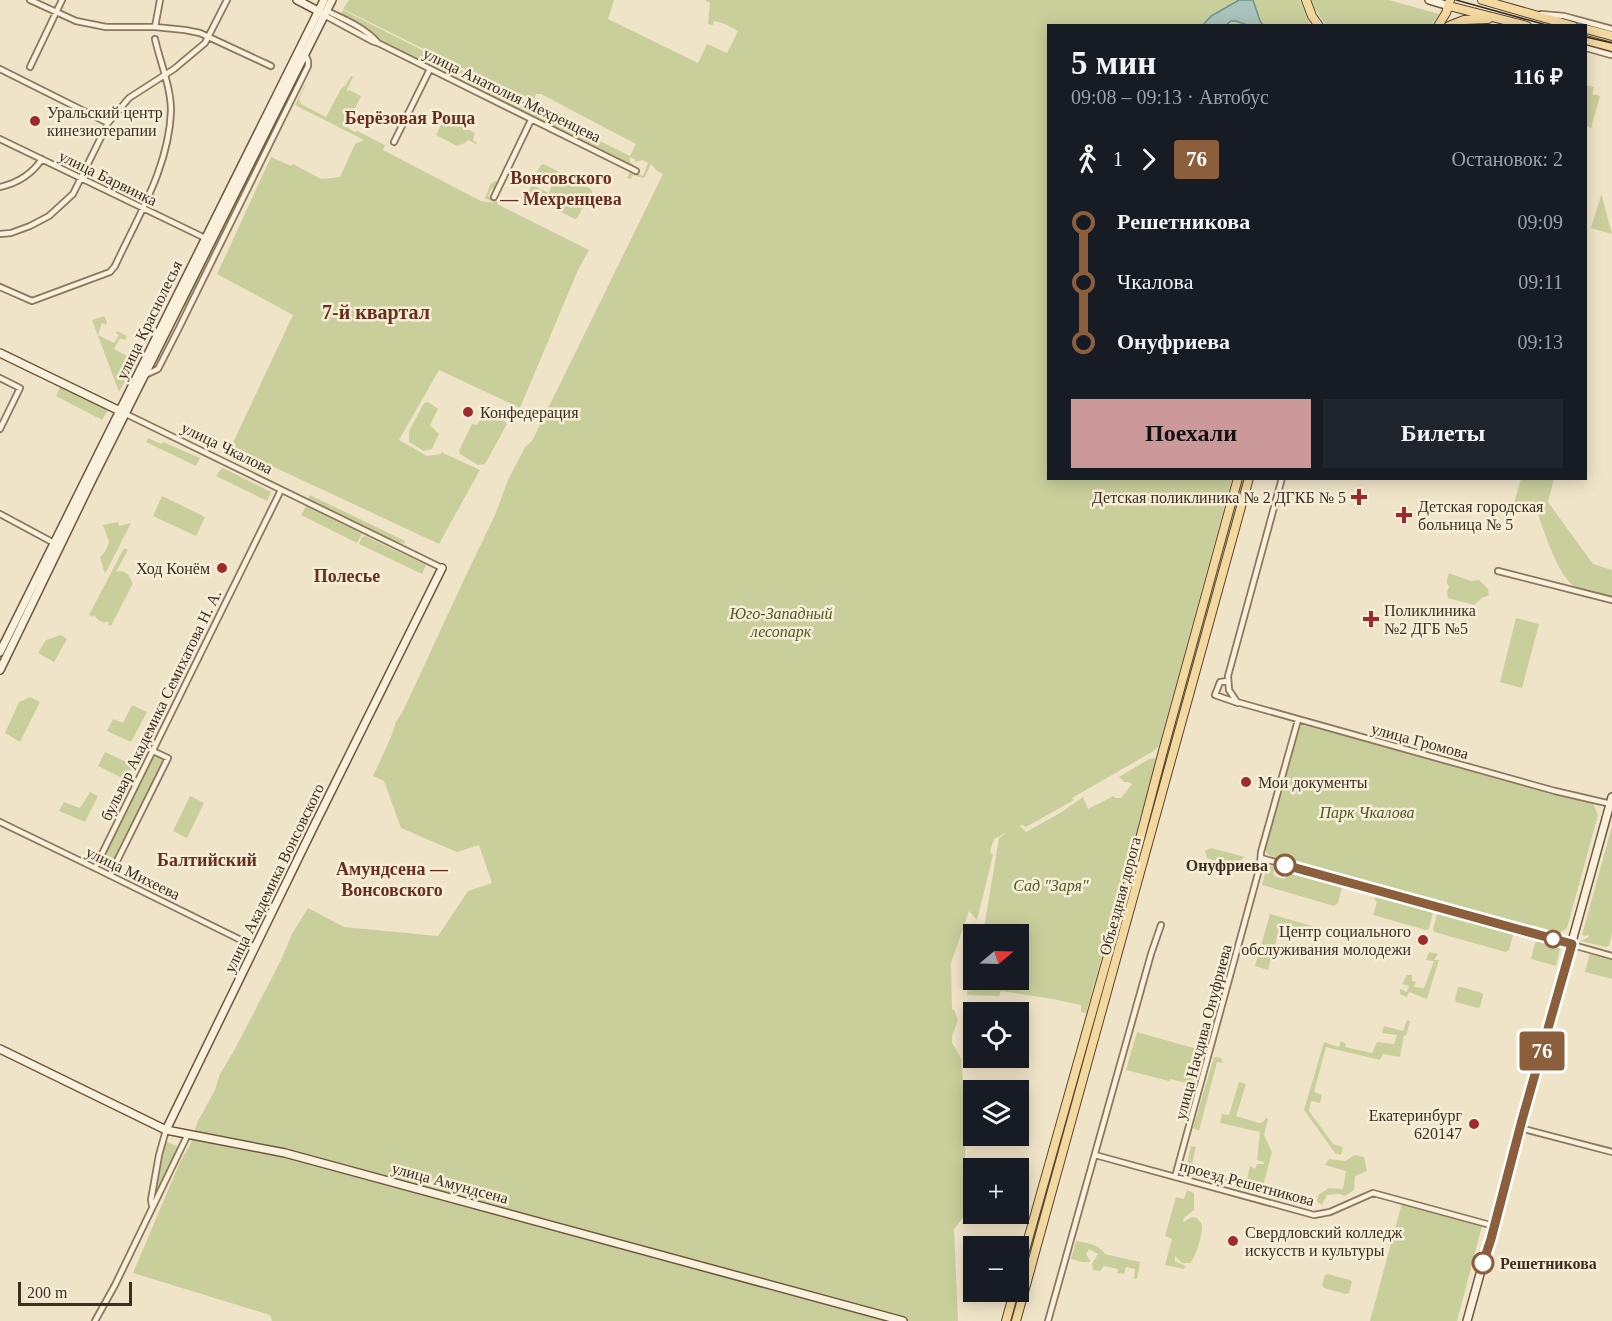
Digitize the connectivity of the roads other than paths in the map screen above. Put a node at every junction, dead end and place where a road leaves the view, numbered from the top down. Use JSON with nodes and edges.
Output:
{"nodes":[{"id":1,"x":30,"y":0,"type":"edge"},
{"id":2,"x":62,"y":0,"type":"edge"},
{"id":3,"x":160,"y":0,"type":"edge"},
{"id":4,"x":227,"y":0,"type":"edge"},
{"id":5,"x":297,"y":0,"type":"edge"},
{"id":6,"x":307,"y":0,"type":"edge"},
{"id":7,"x":332,"y":0,"type":"edge"},
{"id":8,"x":1429,"y":0,"type":"edge"},
{"id":9,"x":1482,"y":0,"type":"edge"},
{"id":10,"x":1496,"y":0,"type":"edge"},
{"id":11,"x":1306,"y":1,"type":"edge"},
{"id":12,"x":1450,"y":3,"type":"edge"},
{"id":13,"x":323,"y":9,"type":"edge"},
{"id":14,"x":1513,"y":9,"type":"junction"},
{"id":15,"x":56,"y":12,"type":"junction"},
{"id":16,"x":1530,"y":14,"type":"junction"},
{"id":17,"x":1509,"y":21,"type":"junction"},
{"id":18,"x":1316,"y":24,"type":"edge"},
{"id":19,"x":1439,"y":24,"type":"edge"},
{"id":20,"x":1453,"y":24,"type":"edge"},
{"id":21,"x":1520,"y":24,"type":"edge"},
{"id":22,"x":1566,"y":24,"type":"edge"},
{"id":23,"x":154,"y":27,"type":"junction"},
{"id":24,"x":1587,"y":29,"type":"edge"},
{"id":25,"x":1612,"y":29,"type":"edge"},
{"id":26,"x":1612,"y":36,"type":"edge"},
{"id":27,"x":207,"y":38,"type":"junction"},
{"id":28,"x":155,"y":39,"type":"dead end"},
{"id":29,"x":1587,"y":40,"type":"edge"},
{"id":30,"x":1587,"y":48,"type":"edge"},
{"id":31,"x":1612,"y":52,"type":"edge"},
{"id":32,"x":271,"y":66,"type":"dead end"},
{"id":33,"x":30,"y":67,"type":"dead end"},
{"id":34,"x":0,"y":69,"type":"edge"},
{"id":35,"x":430,"y":69,"type":"junction"},
{"id":36,"x":165,"y":75,"type":"junction"},
{"id":37,"x":531,"y":120,"type":"junction"},
{"id":38,"x":108,"y":123,"type":"junction"},
{"id":39,"x":0,"y":139,"type":"edge"},
{"id":40,"x":394,"y":142,"type":"dead end"},
{"id":41,"x":42,"y":159,"type":"junction"},
{"id":42,"x":636,"y":171,"type":"dead end"},
{"id":43,"x":82,"y":178,"type":"junction"},
{"id":44,"x":0,"y":187,"type":"edge"},
{"id":45,"x":494,"y":197,"type":"dead end"},
{"id":46,"x":143,"y":208,"type":"junction"},
{"id":47,"x":0,"y":234,"type":"edge"},
{"id":48,"x":205,"y":238,"type":"junction"},
{"id":49,"x":0,"y":287,"type":"edge"},
{"id":50,"x":0,"y":353,"type":"edge"},
{"id":51,"x":0,"y":378,"type":"edge"},
{"id":52,"x":123,"y":412,"type":"junction"},
{"id":53,"x":0,"y":429,"type":"edge"},
{"id":54,"x":1237,"y":480,"type":"edge"},
{"id":55,"x":1248,"y":480,"type":"edge"},
{"id":56,"x":1281,"y":480,"type":"edge"},
{"id":57,"x":282,"y":490,"type":"junction"},
{"id":58,"x":0,"y":514,"type":"edge"},
{"id":59,"x":54,"y":543,"type":"junction"},
{"id":60,"x":442,"y":568,"type":"joint"},
{"id":61,"x":1498,"y":571,"type":"dead end"},
{"id":62,"x":39,"y":583,"type":"junction"},
{"id":63,"x":1612,"y":600,"type":"edge"},
{"id":64,"x":0,"y":652,"type":"edge"},
{"id":65,"x":0,"y":670,"type":"edge"},
{"id":66,"x":1228,"y":681,"type":"junction"},
{"id":67,"x":1238,"y":703,"type":"junction"},
{"id":68,"x":1298,"y":720,"type":"junction"},
{"id":69,"x":153,"y":751,"type":"junction"},
{"id":70,"x":1611,"y":802,"type":"edge"},
{"id":71,"x":0,"y":822,"type":"edge"},
{"id":72,"x":1260,"y":858,"type":"junction"},
{"id":73,"x":95,"y":868,"type":"junction"},
{"id":74,"x":110,"y":875,"type":"junction"},
{"id":75,"x":1161,"y":925,"type":"dead end"},
{"id":76,"x":1572,"y":944,"type":"junction"},
{"id":77,"x":255,"y":947,"type":"junction"},
{"id":78,"x":1612,"y":956,"type":"edge"},
{"id":79,"x":0,"y":1049,"type":"edge"},
{"id":80,"x":1520,"y":1128,"type":"junction"},
{"id":81,"x":166,"y":1130,"type":"junction"},
{"id":82,"x":188,"y":1134,"type":"junction"},
{"id":83,"x":1612,"y":1152,"type":"edge"},
{"id":84,"x":1095,"y":1155,"type":"junction"},
{"id":85,"x":1175,"y":1177,"type":"junction"},
{"id":86,"x":152,"y":1208,"type":"junction"},
{"id":87,"x":1494,"y":1226,"type":"junction"},
{"id":88,"x":1029,"y":1236,"type":"edge"},
{"id":89,"x":1011,"y":1302,"type":"edge"},
{"id":90,"x":95,"y":1321,"type":"edge"},
{"id":91,"x":903,"y":1321,"type":"edge"},
{"id":92,"x":1006,"y":1321,"type":"edge"},
{"id":93,"x":1016,"y":1321,"type":"edge"},
{"id":94,"x":1048,"y":1321,"type":"edge"},
{"id":95,"x":1467,"y":1321,"type":"edge"}],
"edges":[{"from":1,"to":15,"type":"street"},
{"from":2,"to":15,"type":"street"},
{"from":3,"to":23,"type":"street"},
{"from":4,"to":27,"type":"street"},
{"from":5,"to":13,"type":"street","name":"улица Анатолия Мехренцева"},
{"from":6,"to":13,"type":"street","name":"улица Анатолия Мехренцева"},
{"from":7,"to":13,"type":"street","name":"улица Краснолесья"},
{"from":8,"to":12,"type":"street"},
{"from":9,"to":14,"type":"main road"},
{"from":10,"to":14,"type":"main road"},
{"from":11,"to":18,"type":"main road"},
{"from":12,"to":17,"type":"main road"},
{"from":12,"to":19,"type":"main road"},
{"from":13,"to":35,"type":"street","name":"улица Анатолия Мехренцева"},
{"from":13,"to":48,"type":"street","name":"улица Краснолесья"},
{"from":13,"to":52,"type":"street","name":"улица Краснолесья"},
{"from":14,"to":16,"type":"main road"},
{"from":15,"to":23,"type":"street"},
{"from":15,"to":33,"type":"street"},
{"from":16,"to":22,"type":"main road"},
{"from":16,"to":25,"type":"street"},
{"from":17,"to":20,"type":"main road"},
{"from":17,"to":21,"type":"main road"},
{"from":23,"to":27,"type":"street"},
{"from":24,"to":26,"type":"main road"},
{"from":27,"to":32,"type":"street"},
{"from":27,"to":36,"type":"street"},
{"from":28,"to":36,"type":"street"},
{"from":29,"to":31,"type":"main road"},
{"from":30,"to":31,"type":"street"},
{"from":34,"to":38,"type":"street"},
{"from":35,"to":37,"type":"street","name":"улица Анатолия Мехренцева"},
{"from":35,"to":40,"type":"street"},
{"from":36,"to":38,"type":"street"},
{"from":36,"to":46,"type":"street"},
{"from":37,"to":42,"type":"street","name":"улица Анатолия Мехренцева"},
{"from":37,"to":45,"type":"street"},
{"from":38,"to":43,"type":"street"},
{"from":39,"to":41,"type":"street","name":"улица Барвинка"},
{"from":41,"to":43,"type":"street","name":"улица Барвинка"},
{"from":41,"to":44,"type":"street"},
{"from":43,"to":46,"type":"street","name":"улица Барвинка"},
{"from":43,"to":47,"type":"street"},
{"from":46,"to":48,"type":"street","name":"улица Барвинка"},
{"from":46,"to":49,"type":"street"},
{"from":48,"to":52,"type":"street","name":"улица Краснолесья"},
{"from":50,"to":52,"type":"street","name":"улица Чкалова"},
{"from":51,"to":53,"type":"street"},
{"from":52,"to":57,"type":"street","name":"улица Чкалова"},
{"from":52,"to":59,"type":"street","name":"улица Краснолесья"},
{"from":52,"to":62,"type":"street","name":"улица Краснолесья"},
{"from":54,"to":88,"type":"main road","name":"Объездная дорога"},
{"from":55,"to":93,"type":"main road","name":"Объездная дорога"},
{"from":56,"to":66,"type":"street"},
{"from":57,"to":60,"type":"street","name":"улица Чкалова"},
{"from":57,"to":69,"type":"street","name":"бульвар Академика Семихатова Н. А."},
{"from":58,"to":59,"type":"street"},
{"from":59,"to":62,"type":"street","name":"улица Краснолесья"},
{"from":60,"to":77,"type":"street","name":"улица Академика Вонсовского"},
{"from":61,"to":63,"type":"street"},
{"from":62,"to":64,"type":"street","name":"улица Краснолесья"},
{"from":62,"to":65,"type":"street","name":"улица Краснолесья"},
{"from":66,"to":67,"type":"street"},
{"from":66,"to":67,"type":"street","name":"улица Громова"},
{"from":67,"to":68,"type":"street","name":"улица Громова"},
{"from":68,"to":70,"type":"street","name":"улица Громова"},
{"from":68,"to":72,"type":"street","name":"улица Начдива Онуфриева"},
{"from":69,"to":73,"type":"street","name":"бульвар Академика Семихатова Н. А."},
{"from":69,"to":74,"type":"street","name":"бульвар Академика Семихатова Н. А."},
{"from":70,"to":76,"type":"street"},
{"from":71,"to":73,"type":"street","name":"улица Михеева"},
{"from":72,"to":76,"type":"street"},
{"from":72,"to":85,"type":"street","name":"улица Начдива Онуфриева"},
{"from":73,"to":74,"type":"street","name":"улица Михеева"},
{"from":74,"to":77,"type":"street","name":"улица Михеева"},
{"from":75,"to":84,"type":"street"},
{"from":76,"to":78,"type":"street"},
{"from":76,"to":80,"type":"street"},
{"from":77,"to":81,"type":"street","name":"улица Академика Вонсовского"},
{"from":79,"to":81,"type":"street","name":"улица Амундсена"},
{"from":80,"to":83,"type":"street"},
{"from":80,"to":87,"type":"street"},
{"from":81,"to":82,"type":"street","name":"улица Амундсена"},
{"from":81,"to":86,"type":"street","name":"улица Академика Вонсовского"},
{"from":82,"to":86,"type":"street","name":"улица Академика Вонсовского"},
{"from":82,"to":91,"type":"street","name":"улица Амундсена"},
{"from":84,"to":85,"type":"street","name":"проезд Решетникова"},
{"from":84,"to":94,"type":"street"},
{"from":85,"to":87,"type":"street","name":"проезд Решетникова"},
{"from":86,"to":90,"type":"street","name":"улица Академика Вонсовского"},
{"from":87,"to":95,"type":"street"},
{"from":89,"to":92,"type":"main road"}]}
